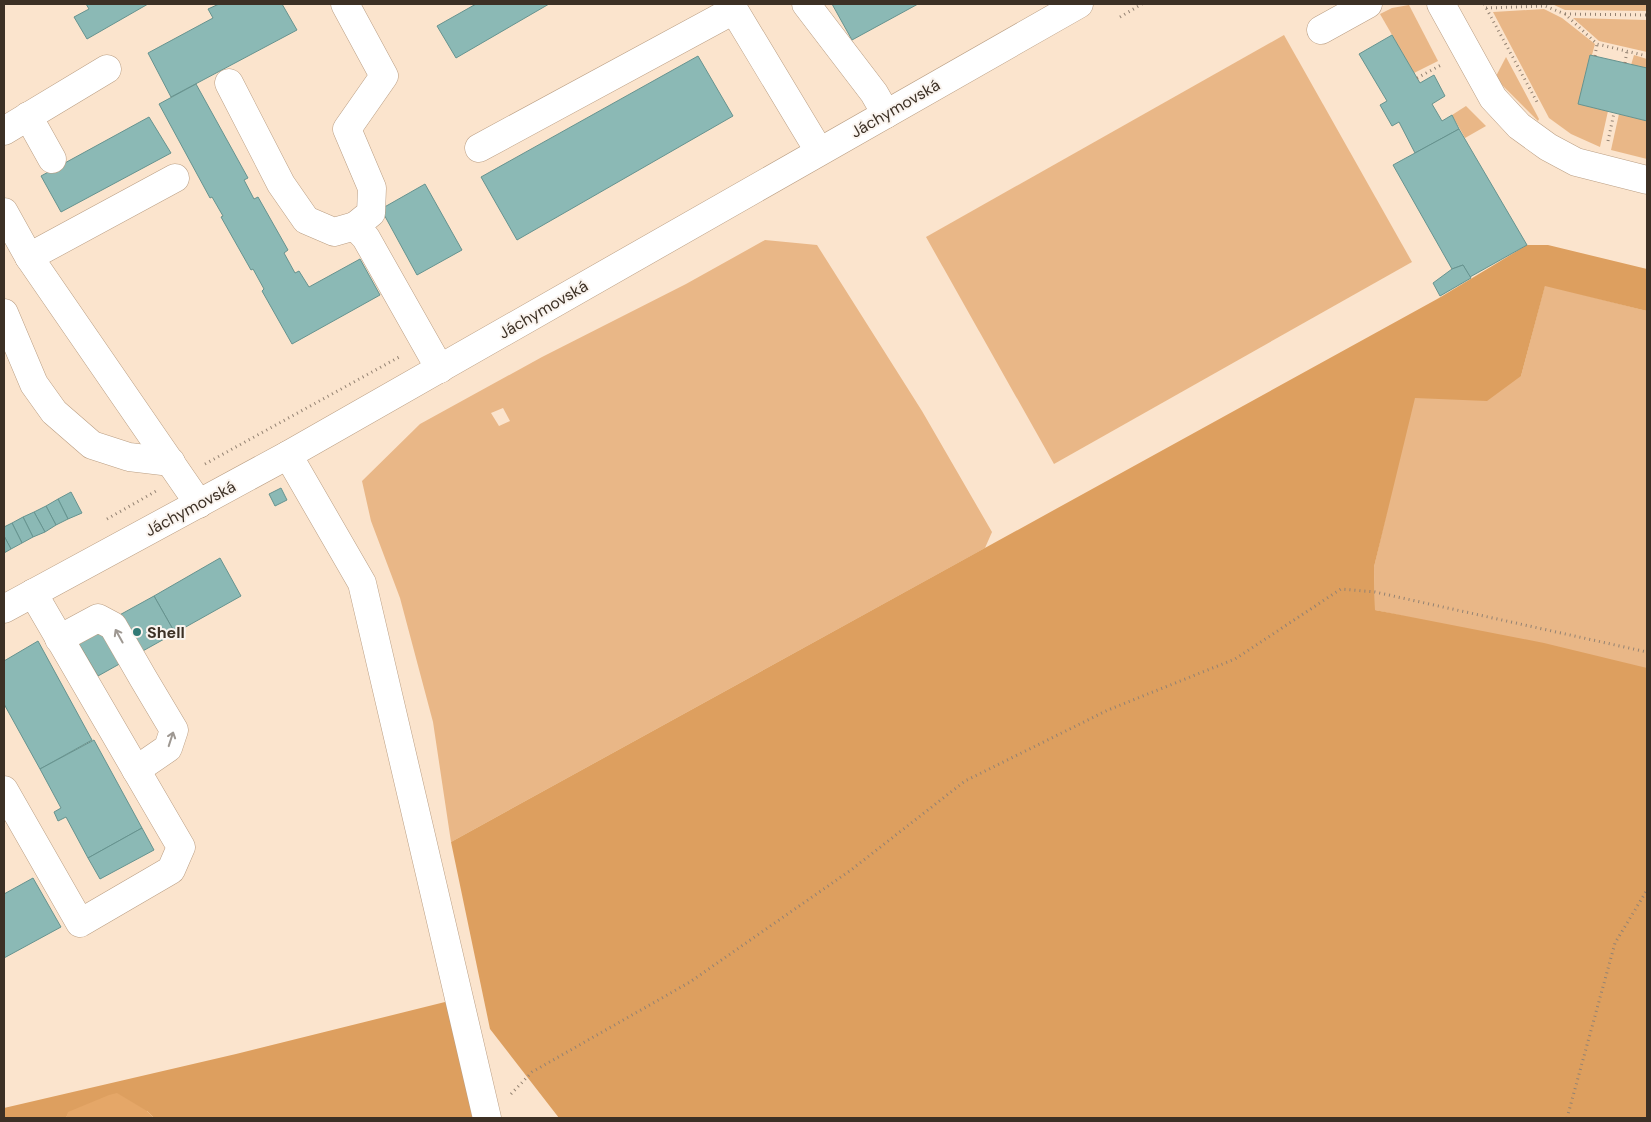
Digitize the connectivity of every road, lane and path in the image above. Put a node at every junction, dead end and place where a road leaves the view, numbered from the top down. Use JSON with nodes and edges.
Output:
{"nodes":[{"id":1,"x":345,"y":4,"type":"edge"},
{"id":2,"x":806,"y":4,"type":"edge"},
{"id":3,"x":1079,"y":4,"type":"edge"},
{"id":4,"x":1142,"y":4,"type":"edge"},
{"id":5,"x":1368,"y":4,"type":"edge"},
{"id":6,"x":1441,"y":4,"type":"edge"},
{"id":7,"x":1485,"y":6,"type":"edge"},
{"id":8,"x":731,"y":7,"type":"edge"},
{"id":9,"x":1564,"y":14,"type":"junction"},
{"id":10,"x":1647,"y":15,"type":"edge"},
{"id":11,"x":1120,"y":17,"type":"dead end"},
{"id":12,"x":1321,"y":30,"type":"dead end"},
{"id":13,"x":1597,"y":44,"type":"junction"},
{"id":14,"x":1627,"y":52,"type":"junction"},
{"id":15,"x":1595,"y":56,"type":"dead end"},
{"id":16,"x":1647,"y":56,"type":"edge"},
{"id":17,"x":1445,"y":63,"type":"dead end"},
{"id":18,"x":1625,"y":63,"type":"dead end"},
{"id":19,"x":107,"y":69,"type":"dead end"},
{"id":20,"x":1417,"y":78,"type":"dead end"},
{"id":21,"x":230,"y":83,"type":"dead end"},
{"id":22,"x":1537,"y":103,"type":"dead end"},
{"id":23,"x":1614,"y":113,"type":"dead end"},
{"id":24,"x":886,"y":114,"type":"junction"},
{"id":25,"x":28,"y":116,"type":"junction"},
{"id":26,"x":4,"y":131,"type":"edge"},
{"id":27,"x":1608,"y":142,"type":"dead end"},
{"id":28,"x":478,"y":148,"type":"dead end"},
{"id":29,"x":819,"y":151,"type":"junction"},
{"id":30,"x":52,"y":159,"type":"dead end"},
{"id":31,"x":175,"y":178,"type":"dead end"},
{"id":32,"x":1647,"y":180,"type":"edge"},
{"id":33,"x":4,"y":212,"type":"edge"},
{"id":34,"x":354,"y":226,"type":"junction"},
{"id":35,"x":29,"y":257,"type":"junction"},
{"id":36,"x":4,"y":313,"type":"edge"},
{"id":37,"x":440,"y":368,"type":"junction"},
{"id":38,"x":288,"y":455,"type":"junction"},
{"id":39,"x":171,"y":462,"type":"junction"},
{"id":40,"x":199,"y":504,"type":"junction"},
{"id":41,"x":34,"y":593,"type":"junction"},
{"id":42,"x":4,"y":609,"type":"edge"},
{"id":43,"x":59,"y":639,"type":"junction"},
{"id":44,"x":1647,"y":652,"type":"edge"},
{"id":45,"x":136,"y":770,"type":"junction"},
{"id":46,"x":4,"y":790,"type":"edge"},
{"id":47,"x":1647,"y":890,"type":"edge"},
{"id":48,"x":487,"y":1118,"type":"edge"},
{"id":49,"x":1566,"y":1118,"type":"edge"}],
"edges":[{"from":1,"to":34,"type":"street"},
{"from":2,"to":24,"type":"street"},
{"from":3,"to":24,"type":"street","name":"Jáchymovská"},
{"from":4,"to":11,"type":"path"},
{"from":5,"to":12,"type":"street"},
{"from":6,"to":32,"type":"street"},
{"from":7,"to":9,"type":"path"},
{"from":7,"to":22,"type":"path"},
{"from":8,"to":28,"type":"street"},
{"from":8,"to":29,"type":"street"},
{"from":9,"to":10,"type":"path"},
{"from":9,"to":13,"type":"path"},
{"from":13,"to":14,"type":"path"},
{"from":13,"to":15,"type":"path"},
{"from":14,"to":16,"type":"path"},
{"from":14,"to":18,"type":"path"},
{"from":17,"to":20,"type":"path"},
{"from":19,"to":25,"type":"street"},
{"from":21,"to":34,"type":"street"},
{"from":23,"to":27,"type":"path"},
{"from":24,"to":29,"type":"street","name":"Jáchymovská"},
{"from":25,"to":26,"type":"street"},
{"from":25,"to":30,"type":"street"},
{"from":29,"to":37,"type":"street","name":"Jáchymovská"},
{"from":31,"to":35,"type":"street"},
{"from":33,"to":35,"type":"street"},
{"from":34,"to":37,"type":"street"},
{"from":35,"to":39,"type":"street"},
{"from":36,"to":39,"type":"street"},
{"from":37,"to":38,"type":"street","name":"Jáchymovská"},
{"from":38,"to":40,"type":"street","name":"Jáchymovská"},
{"from":38,"to":48,"type":"street"},
{"from":39,"to":40,"type":"street"},
{"from":40,"to":41,"type":"street","name":"Jáchymovská"},
{"from":41,"to":42,"type":"street","name":"Jáchymovská"},
{"from":41,"to":43,"type":"street"},
{"from":43,"to":45,"type":"street"},
{"from":45,"to":43,"type":"street","one_way":true},
{"from":44,"to":48,"type":"path"},
{"from":45,"to":46,"type":"street"},
{"from":47,"to":49,"type":"path"}]}
